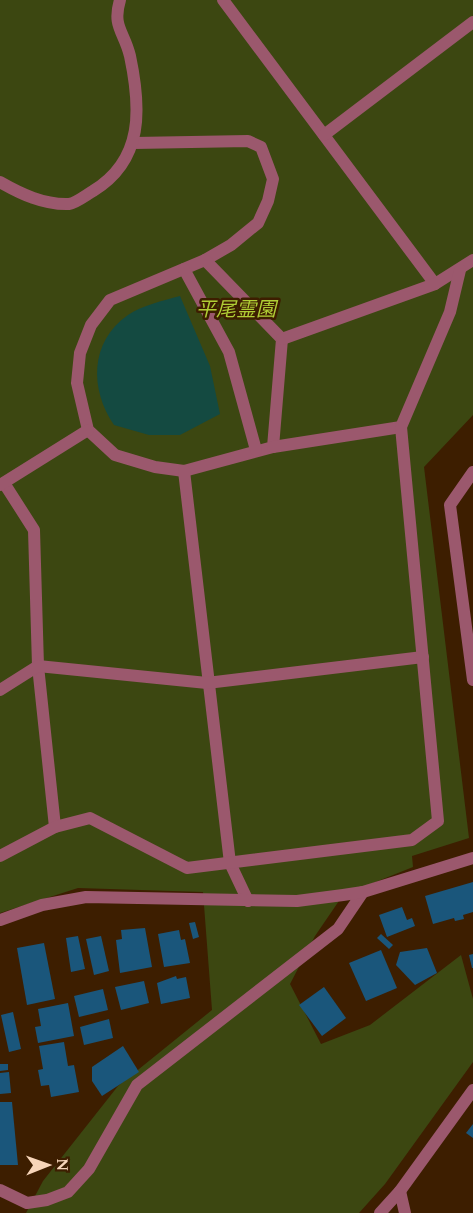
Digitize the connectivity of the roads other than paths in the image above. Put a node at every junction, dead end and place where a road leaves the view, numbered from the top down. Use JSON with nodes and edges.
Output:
{"nodes":[{"id":1,"x":120,"y":0,"type":"edge"},
{"id":2,"x":223,"y":0,"type":"edge"},
{"id":3,"x":473,"y":22,"type":"edge"},
{"id":4,"x":324,"y":135,"type":"junction"},
{"id":5,"x":134,"y":143,"type":"junction"},
{"id":6,"x":0,"y":182,"type":"edge"},
{"id":7,"x":205,"y":260,"type":"junction"},
{"id":8,"x":473,"y":260,"type":"edge"},
{"id":9,"x":184,"y":269,"type":"junction"},
{"id":10,"x":460,"y":270,"type":"junction"},
{"id":11,"x":435,"y":284,"type":"junction"},
{"id":12,"x":282,"y":339,"type":"junction"},
{"id":13,"x":401,"y":427,"type":"junction"},
{"id":14,"x":88,"y":430,"type":"junction"},
{"id":15,"x":273,"y":447,"type":"junction"},
{"id":16,"x":256,"y":450,"type":"junction"},
{"id":17,"x":184,"y":471,"type":"junction"},
{"id":18,"x":473,"y":472,"type":"edge"},
{"id":19,"x":2,"y":484,"type":"edge"},
{"id":20,"x":469,"y":616,"type":"edge"},
{"id":21,"x":423,"y":657,"type":"junction"},
{"id":22,"x":38,"y":666,"type":"junction"},
{"id":23,"x":473,"y":680,"type":"edge"},
{"id":24,"x":207,"y":683,"type":"junction"},
{"id":25,"x":0,"y":690,"type":"edge"},
{"id":26,"x":55,"y":827,"type":"junction"},
{"id":27,"x":0,"y":856,"type":"edge"},
{"id":28,"x":473,"y":858,"type":"edge"},
{"id":29,"x":230,"y":864,"type":"junction"},
{"id":30,"x":363,"y":892,"type":"junction"},
{"id":31,"x":248,"y":901,"type":"junction"},
{"id":32,"x":0,"y":920,"type":"edge"},
{"id":33,"x":473,"y":1090,"type":"edge"},
{"id":34,"x":0,"y":1190,"type":"edge"},
{"id":35,"x":400,"y":1191,"type":"junction"},
{"id":36,"x":380,"y":1213,"type":"edge"},
{"id":37,"x":405,"y":1213,"type":"edge"}],
"edges":[{"from":1,"to":5,"type":"street"},
{"from":2,"to":4,"type":"street"},
{"from":3,"to":4,"type":"street"},
{"from":4,"to":11,"type":"street"},
{"from":5,"to":6,"type":"street"},
{"from":5,"to":7,"type":"street"},
{"from":7,"to":9,"type":"street"},
{"from":7,"to":12,"type":"street"},
{"from":8,"to":10,"type":"street"},
{"from":9,"to":14,"type":"street"},
{"from":9,"to":16,"type":"street"},
{"from":10,"to":11,"type":"street"},
{"from":10,"to":13,"type":"street"},
{"from":11,"to":12,"type":"street"},
{"from":12,"to":15,"type":"street"},
{"from":13,"to":15,"type":"street"},
{"from":13,"to":21,"type":"street"},
{"from":14,"to":17,"type":"street"},
{"from":14,"to":19,"type":"street"},
{"from":15,"to":16,"type":"street"},
{"from":16,"to":17,"type":"street"},
{"from":17,"to":24,"type":"street"},
{"from":18,"to":20,"type":"street"},
{"from":19,"to":22,"type":"street"},
{"from":20,"to":23,"type":"street"},
{"from":21,"to":24,"type":"street"},
{"from":21,"to":29,"type":"street"},
{"from":22,"to":24,"type":"street"},
{"from":22,"to":25,"type":"street"},
{"from":22,"to":26,"type":"street"},
{"from":24,"to":29,"type":"street"},
{"from":26,"to":27,"type":"street"},
{"from":26,"to":29,"type":"street"},
{"from":28,"to":30,"type":"street"},
{"from":29,"to":31,"type":"street"},
{"from":30,"to":31,"type":"street"},
{"from":30,"to":34,"type":"street"},
{"from":31,"to":32,"type":"street"},
{"from":33,"to":35,"type":"street"},
{"from":35,"to":36,"type":"street"},
{"from":35,"to":37,"type":"street"}]}
